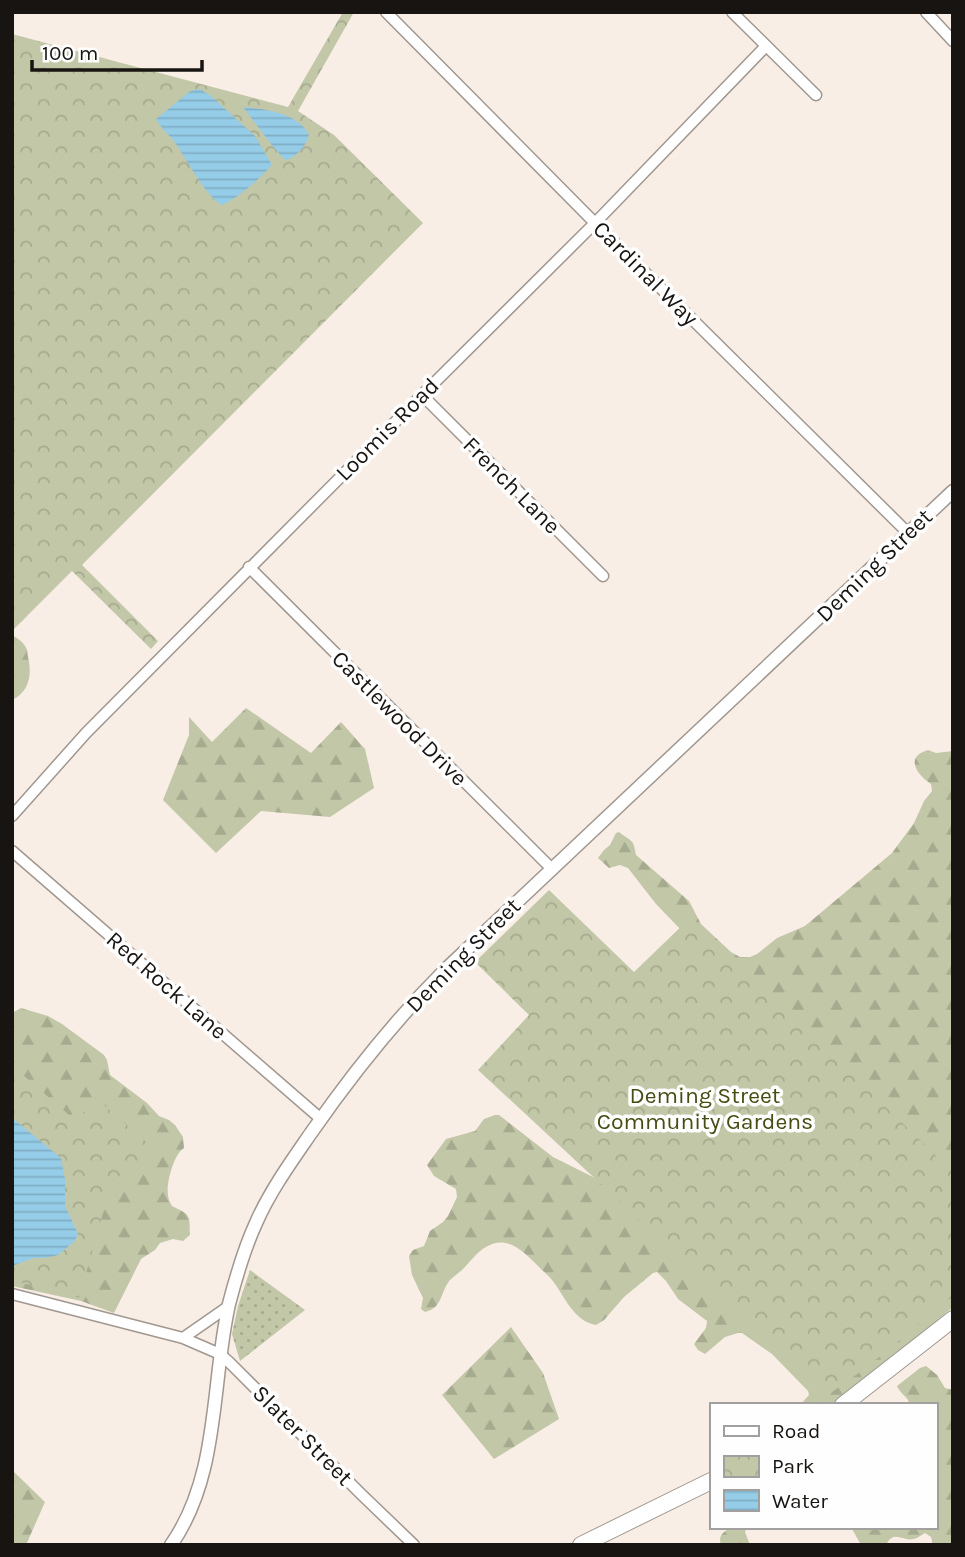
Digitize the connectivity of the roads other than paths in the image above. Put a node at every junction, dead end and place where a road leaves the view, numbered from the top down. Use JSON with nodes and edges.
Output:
{"nodes":[{"id":1,"x":386,"y":12,"type":"edge"},
{"id":2,"x":732,"y":12,"type":"edge"},
{"id":3,"x":926,"y":12,"type":"edge"},
{"id":4,"x":953,"y":41,"type":"edge"},
{"id":5,"x":766,"y":46,"type":"junction"},
{"id":6,"x":816,"y":95,"type":"dead end"},
{"id":7,"x":595,"y":223,"type":"junction"},
{"id":8,"x":422,"y":395,"type":"junction"},
{"id":9,"x":953,"y":491,"type":"edge"},
{"id":10,"x":907,"y":532,"type":"junction"},
{"id":11,"x":249,"y":567,"type":"junction"},
{"id":12,"x":603,"y":576,"type":"dead end"},
{"id":13,"x":12,"y":816,"type":"edge"},
{"id":14,"x":12,"y":851,"type":"edge"},
{"id":15,"x":551,"y":868,"type":"junction"},
{"id":16,"x":321,"y":1119,"type":"junction"},
{"id":17,"x":12,"y":1294,"type":"edge"},
{"id":18,"x":229,"y":1306,"type":"junction"},
{"id":19,"x":953,"y":1319,"type":"edge"},
{"id":20,"x":183,"y":1338,"type":"junction"},
{"id":21,"x":220,"y":1354,"type":"junction"},
{"id":22,"x":846,"y":1403,"type":"edge"},
{"id":23,"x":710,"y":1481,"type":"edge"},
{"id":24,"x":171,"y":1545,"type":"edge"},
{"id":25,"x":414,"y":1545,"type":"edge"},
{"id":26,"x":582,"y":1545,"type":"edge"}],
"edges":[{"from":1,"to":7,"type":"street","name":"Cardinal Way"},
{"from":2,"to":5,"type":"street"},
{"from":3,"to":4,"type":"street"},
{"from":5,"to":6,"type":"street"},
{"from":5,"to":7,"type":"street","name":"Loomis Road"},
{"from":7,"to":8,"type":"street","name":"Loomis Road"},
{"from":7,"to":10,"type":"street","name":"Cardinal Way"},
{"from":8,"to":11,"type":"street","name":"Loomis Road"},
{"from":8,"to":12,"type":"street","name":"French Lane"},
{"from":9,"to":10,"type":"street","name":"Deming Street"},
{"from":10,"to":15,"type":"street","name":"Deming Street"},
{"from":11,"to":13,"type":"street","name":"Loomis Road"},
{"from":11,"to":15,"type":"street","name":"Castlewood Drive"},
{"from":14,"to":16,"type":"street","name":"Red Rock Lane"},
{"from":15,"to":16,"type":"street","name":"Deming Street"},
{"from":16,"to":18,"type":"street","name":"Deming Street"},
{"from":17,"to":20,"type":"street","name":"Slater Street"},
{"from":18,"to":20,"type":"street"},
{"from":18,"to":21,"type":"street","name":"Deming Street"},
{"from":19,"to":22,"type":"main road"},
{"from":20,"to":21,"type":"street","name":"Slater Street"},
{"from":21,"to":24,"type":"street","name":"Deming Street"},
{"from":21,"to":25,"type":"street","name":"Slater Street"},
{"from":23,"to":26,"type":"main road"}]}
